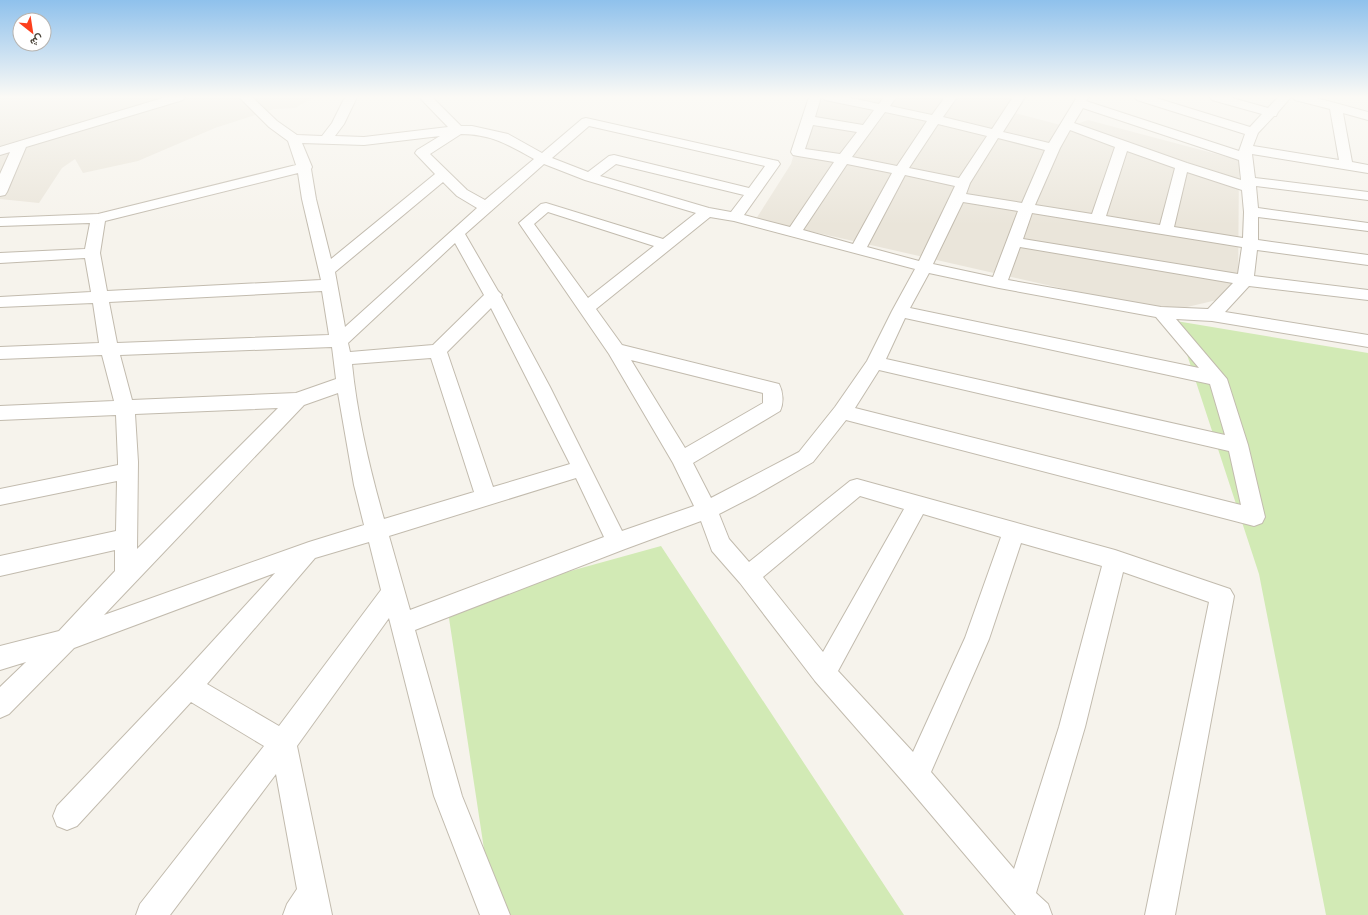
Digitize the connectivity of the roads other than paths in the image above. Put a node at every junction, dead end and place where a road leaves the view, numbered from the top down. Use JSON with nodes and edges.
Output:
{"nodes":[{"id":1,"x":294,"y":139,"type":"edge"},
{"id":2,"x":40,"y":140,"type":"edge"},
{"id":3,"x":316,"y":140,"type":"edge"},
{"id":4,"x":325,"y":140,"type":"joint"},
{"id":5,"x":375,"y":140,"type":"edge"},
{"id":6,"x":443,"y":140,"type":"edge"},
{"id":7,"x":509,"y":140,"type":"edge"},
{"id":8,"x":565,"y":140,"type":"edge"},
{"id":9,"x":635,"y":140,"type":"edge"},
{"id":10,"x":667,"y":140,"type":"edge"},
{"id":11,"x":802,"y":140,"type":"edge"},
{"id":12,"x":857,"y":140,"type":"edge"},
{"id":13,"x":921,"y":140,"type":"edge"},
{"id":14,"x":991,"y":140,"type":"edge"},
{"id":15,"x":1021,"y":140,"type":"edge"},
{"id":16,"x":1058,"y":140,"type":"edge"},
{"id":17,"x":1107,"y":140,"type":"edge"},
{"id":18,"x":1204,"y":140,"type":"edge"},
{"id":19,"x":1249,"y":140,"type":"edge"},
{"id":20,"x":1342,"y":140,"type":"edge"},
{"id":21,"x":1122,"y":145,"type":"junction"},
{"id":22,"x":20,"y":146,"type":"junction"},
{"id":23,"x":1053,"y":148,"type":"junction"},
{"id":24,"x":0,"y":152,"type":"edge"},
{"id":25,"x":1245,"y":153,"type":"junction"},
{"id":26,"x":543,"y":159,"type":"junction"},
{"id":27,"x":614,"y":159,"type":"junction"},
{"id":28,"x":843,"y":159,"type":"junction"},
{"id":29,"x":1346,"y":164,"type":"junction"},
{"id":30,"x":1182,"y":166,"type":"junction"},
{"id":31,"x":305,"y":167,"type":"junction"},
{"id":32,"x":1368,"y":169,"type":"edge"},
{"id":33,"x":900,"y":171,"type":"junction"},
{"id":34,"x":444,"y":174,"type":"junction"},
{"id":35,"x":590,"y":177,"type":"junction"},
{"id":36,"x":1248,"y":184,"type":"junction"},
{"id":37,"x":960,"y":190,"type":"junction"},
{"id":38,"x":0,"y":192,"type":"edge"},
{"id":39,"x":753,"y":193,"type":"junction"},
{"id":40,"x":1368,"y":196,"type":"edge"},
{"id":41,"x":486,"y":207,"type":"junction"},
{"id":42,"x":1027,"y":207,"type":"junction"},
{"id":43,"x":707,"y":212,"type":"junction"},
{"id":44,"x":1251,"y":212,"type":"junction"},
{"id":45,"x":98,"y":218,"type":"junction"},
{"id":46,"x":735,"y":218,"type":"junction"},
{"id":47,"x":1098,"y":218,"type":"junction"},
{"id":48,"x":2,"y":225,"type":"edge"},
{"id":49,"x":1368,"y":227,"type":"edge"},
{"id":50,"x":1166,"y":229,"type":"junction"},
{"id":51,"x":794,"y":233,"type":"junction"},
{"id":52,"x":458,"y":235,"type":"junction"},
{"id":53,"x":1015,"y":242,"type":"junction"},
{"id":54,"x":1250,"y":244,"type":"junction"},
{"id":55,"x":667,"y":245,"type":"junction"},
{"id":56,"x":858,"y":249,"type":"junction"},
{"id":57,"x":92,"y":253,"type":"junction"},
{"id":58,"x":0,"y":258,"type":"edge"},
{"id":59,"x":1368,"y":260,"type":"edge"},
{"id":60,"x":924,"y":267,"type":"junction"},
{"id":61,"x":328,"y":278,"type":"junction"},
{"id":62,"x":1245,"y":280,"type":"junction"},
{"id":63,"x":999,"y":283,"type":"junction"},
{"id":64,"x":494,"y":295,"type":"junction"},
{"id":65,"x":1368,"y":295,"type":"edge"},
{"id":66,"x":100,"y":298,"type":"junction"},
{"id":67,"x":0,"y":302,"type":"edge"},
{"id":68,"x":587,"y":307,"type":"junction"},
{"id":69,"x":900,"y":311,"type":"junction"},
{"id":70,"x":1161,"y":313,"type":"junction"},
{"id":71,"x":1212,"y":315,"type":"junction"},
{"id":72,"x":340,"y":341,"type":"junction"},
{"id":73,"x":1368,"y":341,"type":"edge"},
{"id":74,"x":109,"y":348,"type":"junction"},
{"id":75,"x":616,"y":350,"type":"junction"},
{"id":76,"x":438,"y":351,"type":"junction"},
{"id":77,"x":0,"y":353,"type":"edge"},
{"id":78,"x":343,"y":359,"type":"junction"},
{"id":79,"x":875,"y":363,"type":"junction"},
{"id":80,"x":1218,"y":379,"type":"junction"},
{"id":81,"x":345,"y":383,"type":"junction"},
{"id":82,"x":297,"y":400,"type":"junction"},
{"id":83,"x":125,"y":408,"type":"junction"},
{"id":84,"x":842,"y":412,"type":"junction"},
{"id":85,"x":0,"y":413,"type":"edge"},
{"id":86,"x":1238,"y":445,"type":"junction"},
{"id":87,"x":682,"y":460,"type":"junction"},
{"id":88,"x":582,"y":468,"type":"junction"},
{"id":89,"x":128,"y":471,"type":"junction"},
{"id":90,"x":0,"y":497,"type":"edge"},
{"id":91,"x":486,"y":498,"type":"junction"},
{"id":92,"x":918,"y":504,"type":"junction"},
{"id":93,"x":707,"y":510,"type":"junction"},
{"id":94,"x":377,"y":530,"type":"junction"},
{"id":95,"x":1014,"y":532,"type":"junction"},
{"id":96,"x":127,"y":538,"type":"junction"},
{"id":97,"x":617,"y":542,"type":"junction"},
{"id":98,"x":309,"y":551,"type":"junction"},
{"id":99,"x":1115,"y":560,"type":"junction"},
{"id":100,"x":0,"y":566,"type":"edge"},
{"id":101,"x":126,"y":575,"type":"junction"},
{"id":102,"x":748,"y":576,"type":"junction"},
{"id":103,"x":393,"y":593,"type":"junction"},
{"id":104,"x":402,"y":624,"type":"junction"},
{"id":105,"x":66,"y":640,"type":"junction"},
{"id":106,"x":0,"y":658,"type":"edge"},
{"id":107,"x":824,"y":673,"type":"junction"},
{"id":108,"x":188,"y":687,"type":"junction"},
{"id":109,"x":0,"y":705,"type":"edge"},
{"id":110,"x":283,"y":743,"type":"junction"},
{"id":111,"x":916,"y":775,"type":"junction"},
{"id":112,"x":67,"y":816,"type":"dead end"},
{"id":113,"x":1029,"y":907,"type":"edge"},
{"id":114,"x":309,"y":908,"type":"edge"},
{"id":115,"x":151,"y":915,"type":"edge"},
{"id":116,"x":495,"y":915,"type":"edge"},
{"id":117,"x":1160,"y":915,"type":"edge"}],
"edges":[{"from":1,"to":31,"type":"street"},
{"from":2,"to":22,"type":"street"},
{"from":3,"to":4,"type":"street"},
{"from":4,"to":5,"type":"street"},
{"from":6,"to":34,"type":"street"},
{"from":7,"to":26,"type":"street"},
{"from":8,"to":26,"type":"street"},
{"from":9,"to":27,"type":"street"},
{"from":10,"to":39,"type":"street"},
{"from":11,"to":28,"type":"street"},
{"from":12,"to":28,"type":"street"},
{"from":13,"to":33,"type":"street"},
{"from":14,"to":37,"type":"street"},
{"from":15,"to":23,"type":"street"},
{"from":16,"to":23,"type":"street"},
{"from":17,"to":21,"type":"street"},
{"from":18,"to":25,"type":"street"},
{"from":19,"to":25,"type":"street"},
{"from":20,"to":29,"type":"street"},
{"from":21,"to":30,"type":"street"},
{"from":21,"to":47,"type":"street"},
{"from":22,"to":24,"type":"street"},
{"from":22,"to":38,"type":"street"},
{"from":23,"to":42,"type":"street"},
{"from":25,"to":29,"type":"street"},
{"from":25,"to":36,"type":"street"},
{"from":26,"to":35,"type":"street"},
{"from":26,"to":41,"type":"street"},
{"from":27,"to":35,"type":"street"},
{"from":27,"to":39,"type":"street"},
{"from":28,"to":33,"type":"street"},
{"from":28,"to":51,"type":"street"},
{"from":29,"to":32,"type":"street"},
{"from":30,"to":36,"type":"street"},
{"from":30,"to":50,"type":"street"},
{"from":31,"to":45,"type":"street"},
{"from":31,"to":61,"type":"street"},
{"from":33,"to":37,"type":"street"},
{"from":33,"to":56,"type":"street"},
{"from":34,"to":41,"type":"street"},
{"from":34,"to":61,"type":"street"},
{"from":35,"to":43,"type":"street"},
{"from":36,"to":40,"type":"street"},
{"from":36,"to":44,"type":"street"},
{"from":37,"to":42,"type":"street"},
{"from":37,"to":60,"type":"street"},
{"from":39,"to":46,"type":"street"},
{"from":41,"to":52,"type":"street"},
{"from":42,"to":47,"type":"street"},
{"from":42,"to":53,"type":"street"},
{"from":43,"to":46,"type":"street"},
{"from":43,"to":55,"type":"street"},
{"from":44,"to":49,"type":"street"},
{"from":44,"to":54,"type":"street"},
{"from":45,"to":48,"type":"street"},
{"from":45,"to":57,"type":"street"},
{"from":46,"to":51,"type":"street"},
{"from":47,"to":50,"type":"street"},
{"from":50,"to":54,"type":"street"},
{"from":51,"to":56,"type":"street"},
{"from":52,"to":64,"type":"street"},
{"from":52,"to":72,"type":"street"},
{"from":53,"to":62,"type":"street"},
{"from":53,"to":63,"type":"street"},
{"from":54,"to":59,"type":"street"},
{"from":54,"to":62,"type":"street"},
{"from":55,"to":68,"type":"street"},
{"from":55,"to":68,"type":"street"},
{"from":56,"to":60,"type":"street"},
{"from":57,"to":58,"type":"street"},
{"from":57,"to":66,"type":"street"},
{"from":60,"to":63,"type":"street"},
{"from":60,"to":69,"type":"street"},
{"from":61,"to":66,"type":"street"},
{"from":61,"to":72,"type":"street"},
{"from":62,"to":65,"type":"street"},
{"from":62,"to":71,"type":"street"},
{"from":63,"to":70,"type":"street"},
{"from":64,"to":76,"type":"street"},
{"from":64,"to":88,"type":"street"},
{"from":66,"to":67,"type":"street"},
{"from":66,"to":74,"type":"street"},
{"from":68,"to":75,"type":"street"},
{"from":69,"to":79,"type":"street"},
{"from":69,"to":80,"type":"street"},
{"from":70,"to":71,"type":"street"},
{"from":70,"to":80,"type":"street"},
{"from":71,"to":73,"type":"street"},
{"from":72,"to":74,"type":"street"},
{"from":72,"to":78,"type":"street"},
{"from":74,"to":77,"type":"street"},
{"from":74,"to":83,"type":"street"},
{"from":75,"to":87,"type":"street"},
{"from":75,"to":87,"type":"street"},
{"from":76,"to":78,"type":"street"},
{"from":76,"to":91,"type":"street"},
{"from":78,"to":81,"type":"street"},
{"from":79,"to":84,"type":"street"},
{"from":79,"to":86,"type":"street"},
{"from":80,"to":86,"type":"street"},
{"from":81,"to":82,"type":"street"},
{"from":81,"to":94,"type":"street"},
{"from":82,"to":83,"type":"street"},
{"from":82,"to":101,"type":"street"},
{"from":83,"to":85,"type":"street"},
{"from":83,"to":89,"type":"street"},
{"from":84,"to":86,"type":"street"},
{"from":84,"to":93,"type":"street"},
{"from":87,"to":93,"type":"street"},
{"from":88,"to":91,"type":"street"},
{"from":88,"to":97,"type":"street"},
{"from":89,"to":90,"type":"street"},
{"from":89,"to":96,"type":"street"},
{"from":91,"to":94,"type":"street"},
{"from":92,"to":95,"type":"street"},
{"from":92,"to":102,"type":"street"},
{"from":92,"to":107,"type":"street"},
{"from":93,"to":97,"type":"street"},
{"from":93,"to":102,"type":"street"},
{"from":94,"to":98,"type":"street"},
{"from":94,"to":103,"type":"street"},
{"from":95,"to":99,"type":"street"},
{"from":95,"to":111,"type":"street"},
{"from":96,"to":100,"type":"street"},
{"from":96,"to":101,"type":"street"},
{"from":97,"to":104,"type":"street"},
{"from":98,"to":105,"type":"street"},
{"from":98,"to":108,"type":"street"},
{"from":99,"to":113,"type":"street"},
{"from":99,"to":117,"type":"street"},
{"from":101,"to":105,"type":"street"},
{"from":102,"to":107,"type":"street"},
{"from":103,"to":104,"type":"street"},
{"from":103,"to":110,"type":"street"},
{"from":104,"to":116,"type":"street"},
{"from":105,"to":106,"type":"street"},
{"from":105,"to":109,"type":"street"},
{"from":107,"to":111,"type":"street"},
{"from":108,"to":110,"type":"street"},
{"from":108,"to":112,"type":"street"},
{"from":110,"to":114,"type":"street"},
{"from":110,"to":115,"type":"street"},
{"from":111,"to":113,"type":"street"}]}
